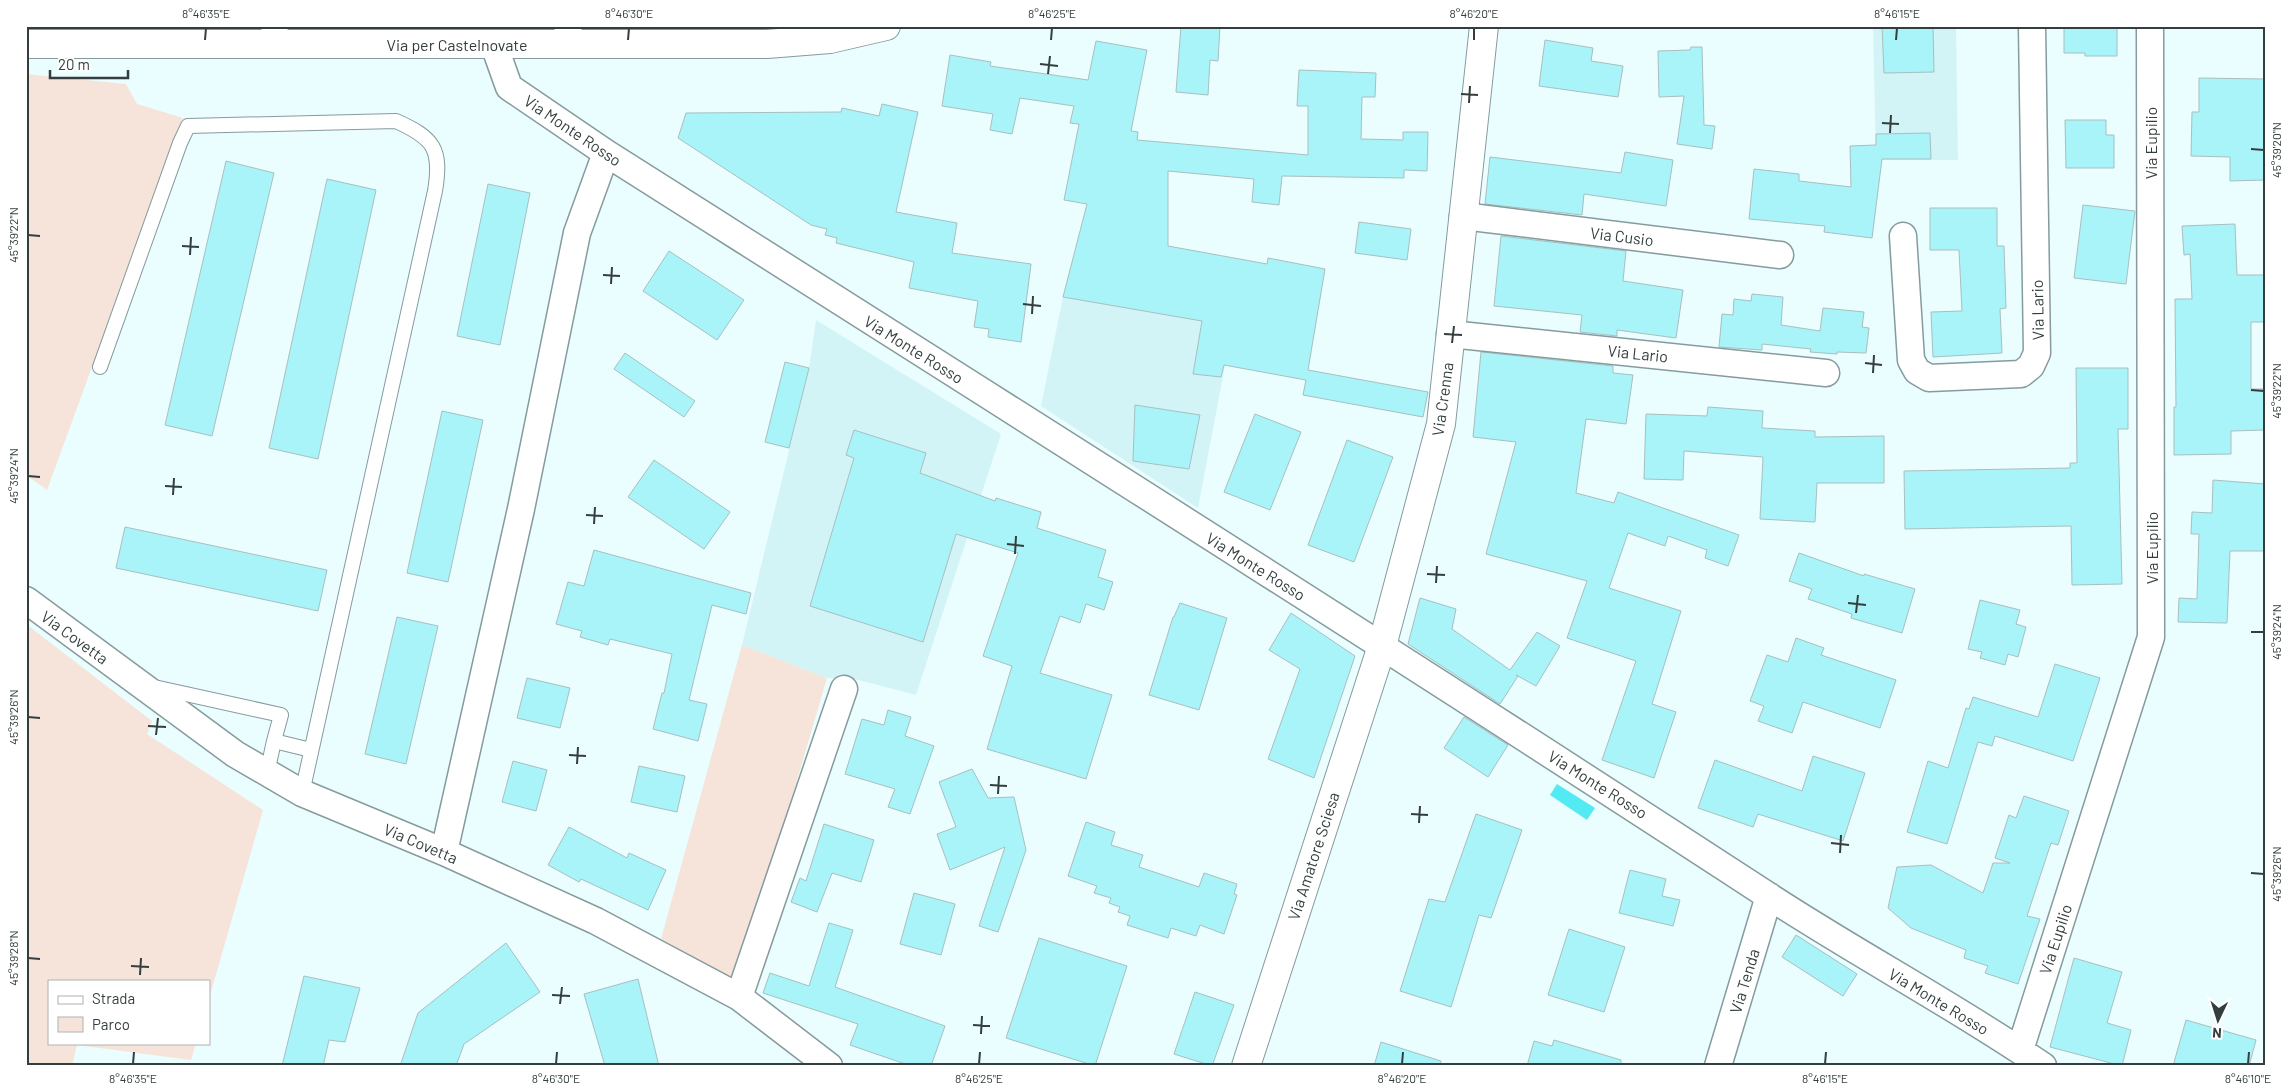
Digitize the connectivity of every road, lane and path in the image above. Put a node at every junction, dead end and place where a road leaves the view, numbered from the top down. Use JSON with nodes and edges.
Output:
{"nodes":[{"id":1,"x":886,"y":26,"type":"edge"},
{"id":2,"x":1484,"y":26,"type":"edge"},
{"id":3,"x":2032,"y":26,"type":"edge"},
{"id":4,"x":2150,"y":26,"type":"edge"},
{"id":5,"x":274,"y":34,"type":"edge"},
{"id":6,"x":85,"y":35,"type":"edge"},
{"id":7,"x":566,"y":35,"type":"edge"},
{"id":8,"x":26,"y":44,"type":"edge"},
{"id":9,"x":494,"y":45,"type":"junction"},
{"id":10,"x":606,"y":153,"type":"junction"},
{"id":11,"x":1463,"y":216,"type":"junction"},
{"id":12,"x":1903,"y":236,"type":"dead end"},
{"id":13,"x":1780,"y":255,"type":"dead end"},
{"id":14,"x":1450,"y":334,"type":"junction"},
{"id":15,"x":100,"y":367,"type":"dead end"},
{"id":16,"x":1826,"y":373,"type":"dead end"},
{"id":17,"x":26,"y":600,"type":"edge"},
{"id":18,"x":1382,"y":646,"type":"junction"},
{"id":19,"x":139,"y":684,"type":"junction"},
{"id":20,"x":844,"y":689,"type":"dead end"},
{"id":21,"x":274,"y":741,"type":"junction"},
{"id":22,"x":312,"y":750,"type":"junction"},
{"id":23,"x":267,"y":773,"type":"junction"},
{"id":24,"x":302,"y":793,"type":"junction"},
{"id":25,"x":444,"y":852,"type":"junction"},
{"id":26,"x":1769,"y":896,"type":"junction"},
{"id":27,"x":739,"y":997,"type":"junction"},
{"id":28,"x":2020,"y":1050,"type":"junction"},
{"id":29,"x":829,"y":1066,"type":"edge"},
{"id":30,"x":1246,"y":1066,"type":"edge"},
{"id":31,"x":1718,"y":1066,"type":"edge"},
{"id":32,"x":2043,"y":1066,"type":"edge"}],
"edges":[{"from":1,"to":7,"type":"street","name":"Via per Castelnovate"},
{"from":2,"to":11,"type":"street","name":"Via Crenna"},
{"from":3,"to":12,"type":"street","name":"Via Lario"},
{"from":4,"to":28,"type":"street","name":"Via Eupilio"},
{"from":5,"to":6,"type":"street","name":"Via per Castelnovate"},
{"from":5,"to":9,"type":"street","name":"Via per Castelnovate"},
{"from":6,"to":8,"type":"street","name":"Via per Castelnovate"},
{"from":7,"to":9,"type":"street","name":"Via per Castelnovate"},
{"from":9,"to":10,"type":"street","name":"Via Monte Rosso"},
{"from":10,"to":18,"type":"street","name":"Via Monte Rosso"},
{"from":10,"to":25,"type":"street"},
{"from":11,"to":13,"type":"street","name":"Via Cusio"},
{"from":11,"to":14,"type":"street","name":"Via Crenna"},
{"from":14,"to":16,"type":"street","name":"Via Lario"},
{"from":14,"to":18,"type":"street","name":"Via Crenna"},
{"from":15,"to":22,"type":"lane"},
{"from":17,"to":19,"type":"street","name":"Via Covetta"},
{"from":18,"to":26,"type":"street","name":"Via Monte Rosso"},
{"from":18,"to":30,"type":"street","name":"Via Amatore Sciesa"},
{"from":19,"to":21,"type":"lane"},
{"from":19,"to":23,"type":"street","name":"Via Covetta"},
{"from":20,"to":27,"type":"street"},
{"from":21,"to":22,"type":"lane"},
{"from":21,"to":23,"type":"lane"},
{"from":22,"to":24,"type":"lane"},
{"from":23,"to":24,"type":"street","name":"Via Covetta"},
{"from":24,"to":25,"type":"street","name":"Via Covetta"},
{"from":25,"to":27,"type":"street","name":"Via Covetta"},
{"from":26,"to":28,"type":"street","name":"Via Monte Rosso"},
{"from":26,"to":31,"type":"street","name":"Via Tenda"},
{"from":27,"to":29,"type":"street","name":"Via Covetta"},
{"from":28,"to":32,"type":"street","name":"Via Monte Rosso"}]}
